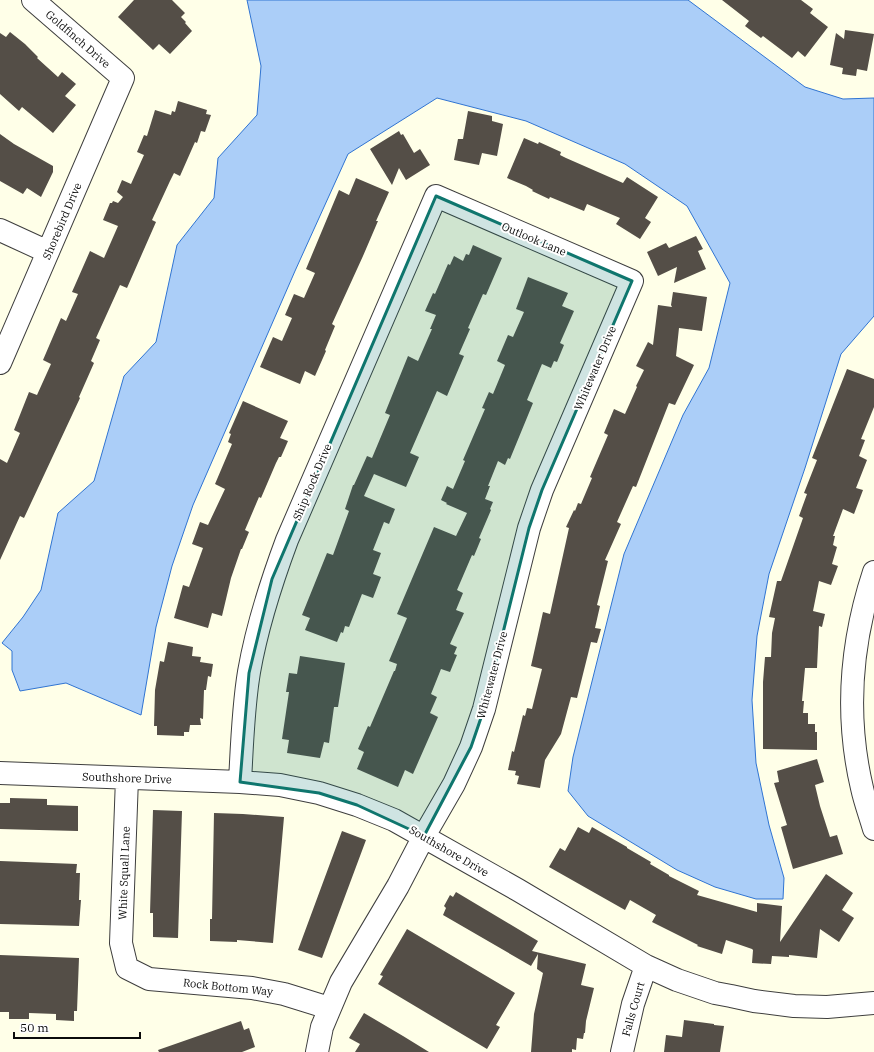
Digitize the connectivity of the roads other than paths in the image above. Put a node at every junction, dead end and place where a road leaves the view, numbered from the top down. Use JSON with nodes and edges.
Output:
{"nodes":[{"id":1,"x":33,"y":0,"type":"edge"},
{"id":2,"x":123,"y":78,"type":"joint"},
{"id":3,"x":436,"y":196,"type":"joint"},
{"id":4,"x":0,"y":230,"type":"edge"},
{"id":5,"x":48,"y":252,"type":"junction"},
{"id":6,"x":632,"y":282,"type":"joint"},
{"id":7,"x":0,"y":363,"type":"edge"},
{"id":8,"x":874,"y":572,"type":"edge"},
{"id":9,"x":0,"y":773,"type":"edge"},
{"id":10,"x":127,"y":778,"type":"junction"},
{"id":11,"x":240,"y":782,"type":"junction"},
{"id":12,"x":874,"y":829,"type":"edge"},
{"id":13,"x":424,"y":836,"type":"junction"},
{"id":14,"x":646,"y":966,"type":"junction"},
{"id":15,"x":127,"y":968,"type":"joint"},
{"id":16,"x":874,"y":1003,"type":"edge"},
{"id":17,"x":329,"y":1008,"type":"junction"},
{"id":18,"x":317,"y":1052,"type":"edge"},
{"id":19,"x":622,"y":1052,"type":"edge"}],
"edges":[{"from":1,"to":2,"type":"street","name":"Goldfinch Drive"},
{"from":2,"to":5,"type":"street","name":"Shorebird Drive"},
{"from":3,"to":6,"type":"street","name":"Outlook Lane"},
{"from":3,"to":11,"type":"street","name":"Ship Rock Drive"},
{"from":4,"to":5,"type":"street"},
{"from":5,"to":7,"type":"street","name":"Shorebird Drive"},
{"from":6,"to":13,"type":"street","name":"Whitewater Drive"},
{"from":8,"to":12,"type":"street"},
{"from":9,"to":10,"type":"street","name":"Southshore Drive"},
{"from":10,"to":11,"type":"street","name":"Southshore Drive"},
{"from":10,"to":15,"type":"street","name":"White Squall Lane"},
{"from":11,"to":13,"type":"street","name":"Southshore Drive"},
{"from":13,"to":14,"type":"street","name":"Southshore Drive"},
{"from":13,"to":17,"type":"street","name":"Whitewater Drive"},
{"from":14,"to":16,"type":"street","name":"Southshore Drive"},
{"from":14,"to":19,"type":"street","name":"Falls Court"},
{"from":15,"to":17,"type":"street","name":"Rock Bottom Way"},
{"from":17,"to":18,"type":"street","name":"Whitewater Drive"}]}
